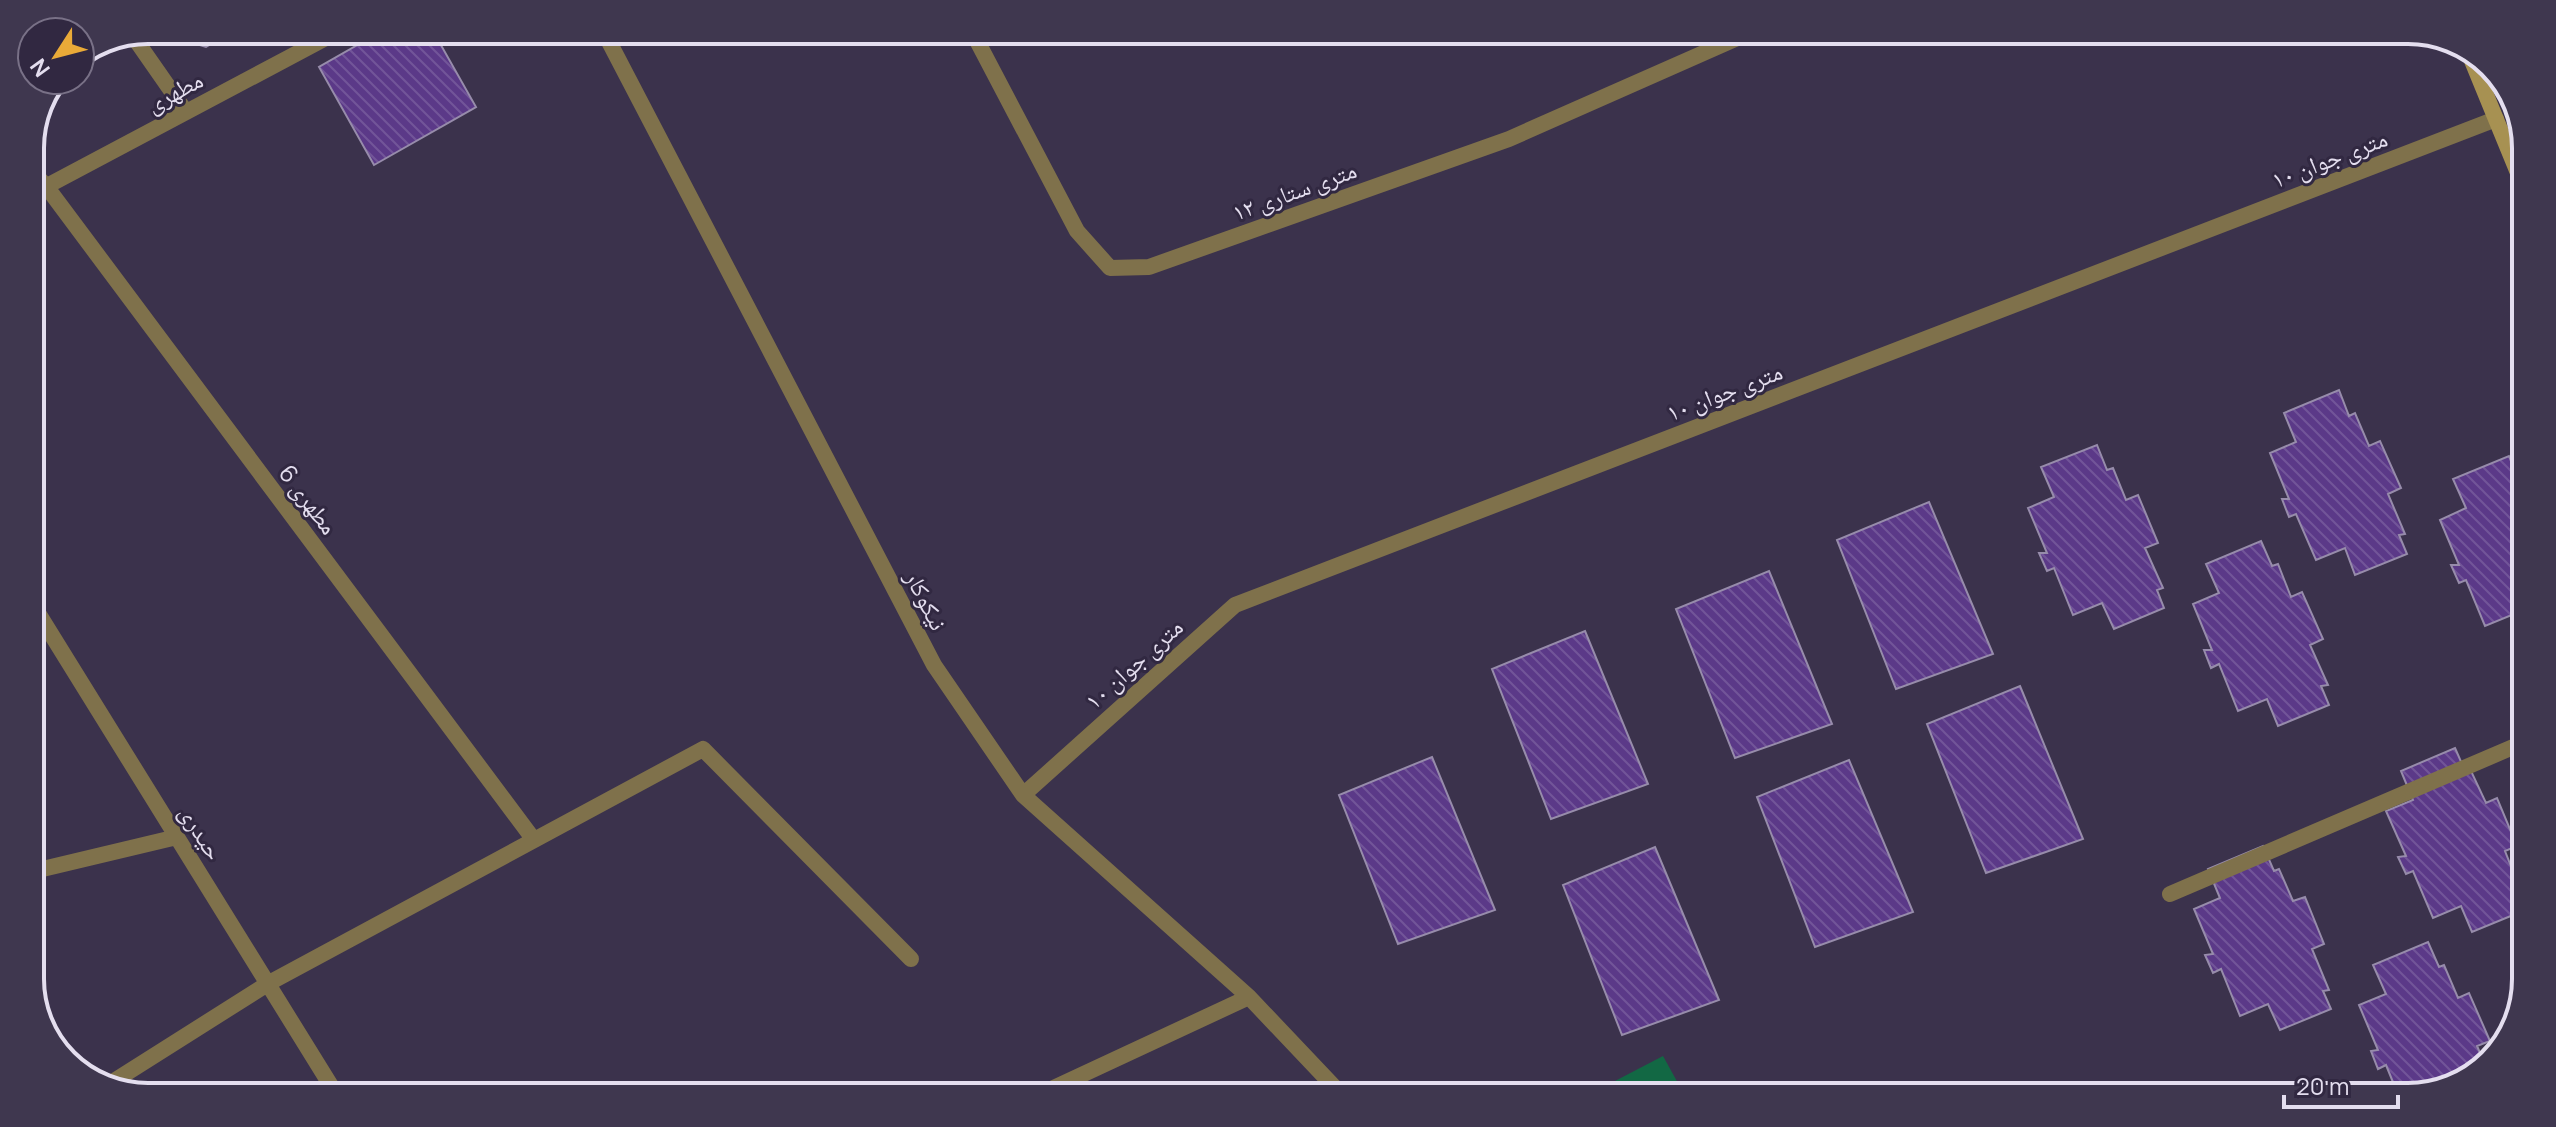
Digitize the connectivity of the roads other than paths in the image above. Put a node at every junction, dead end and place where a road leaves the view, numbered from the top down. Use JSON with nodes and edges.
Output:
{"nodes":[{"id":1,"x":314,"y":44,"type":"edge"},
{"id":2,"x":610,"y":44,"type":"edge"},
{"id":3,"x":979,"y":44,"type":"edge"},
{"id":4,"x":1724,"y":44,"type":"edge"},
{"id":5,"x":139,"y":45,"type":"edge"},
{"id":6,"x":2475,"y":68,"type":"edge"},
{"id":7,"x":186,"y":112,"type":"junction"},
{"id":8,"x":2496,"y":119,"type":"junction"},
{"id":9,"x":2512,"y":158,"type":"edge"},
{"id":10,"x":46,"y":186,"type":"joint"},
{"id":11,"x":44,"y":623,"type":"edge"},
{"id":12,"x":2512,"y":747,"type":"edge"},
{"id":13,"x":1023,"y":795,"type":"junction"},
{"id":14,"x":177,"y":837,"type":"junction"},
{"id":15,"x":534,"y":840,"type":"junction"},
{"id":16,"x":44,"y":869,"type":"edge"},
{"id":17,"x":2170,"y":894,"type":"dead end"},
{"id":18,"x":911,"y":959,"type":"dead end"},
{"id":19,"x":269,"y":983,"type":"junction"},
{"id":20,"x":1249,"y":997,"type":"junction"},
{"id":21,"x":119,"y":1078,"type":"edge"},
{"id":22,"x":329,"y":1083,"type":"edge"},
{"id":23,"x":1064,"y":1083,"type":"edge"},
{"id":24,"x":1331,"y":1083,"type":"edge"}],
"edges":[{"from":1,"to":7,"type":"street","name":"مطهری"},
{"from":2,"to":13,"type":"street","name":"نیکوکار"},
{"from":3,"to":4,"type":"street","name":"۱۲ متری ستاری"},
{"from":5,"to":7,"type":"street"},
{"from":6,"to":8,"type":"main road"},
{"from":7,"to":10,"type":"street","name":"مطهری"},
{"from":8,"to":9,"type":"main road"},
{"from":8,"to":13,"type":"street","name":"۱۰ متری جوان"},
{"from":10,"to":15,"type":"street","name":"مطهری 6"},
{"from":11,"to":14,"type":"street","name":"حیدری"},
{"from":12,"to":17,"type":"street"},
{"from":13,"to":20,"type":"street","name":"نیکوکار"},
{"from":14,"to":16,"type":"street"},
{"from":14,"to":19,"type":"street","name":"حیدری"},
{"from":15,"to":18,"type":"street"},
{"from":15,"to":19,"type":"street"},
{"from":19,"to":21,"type":"street"},
{"from":19,"to":22,"type":"street","name":"حیدری"},
{"from":20,"to":23,"type":"street"},
{"from":20,"to":24,"type":"street","name":"نیکوکار"}]}
